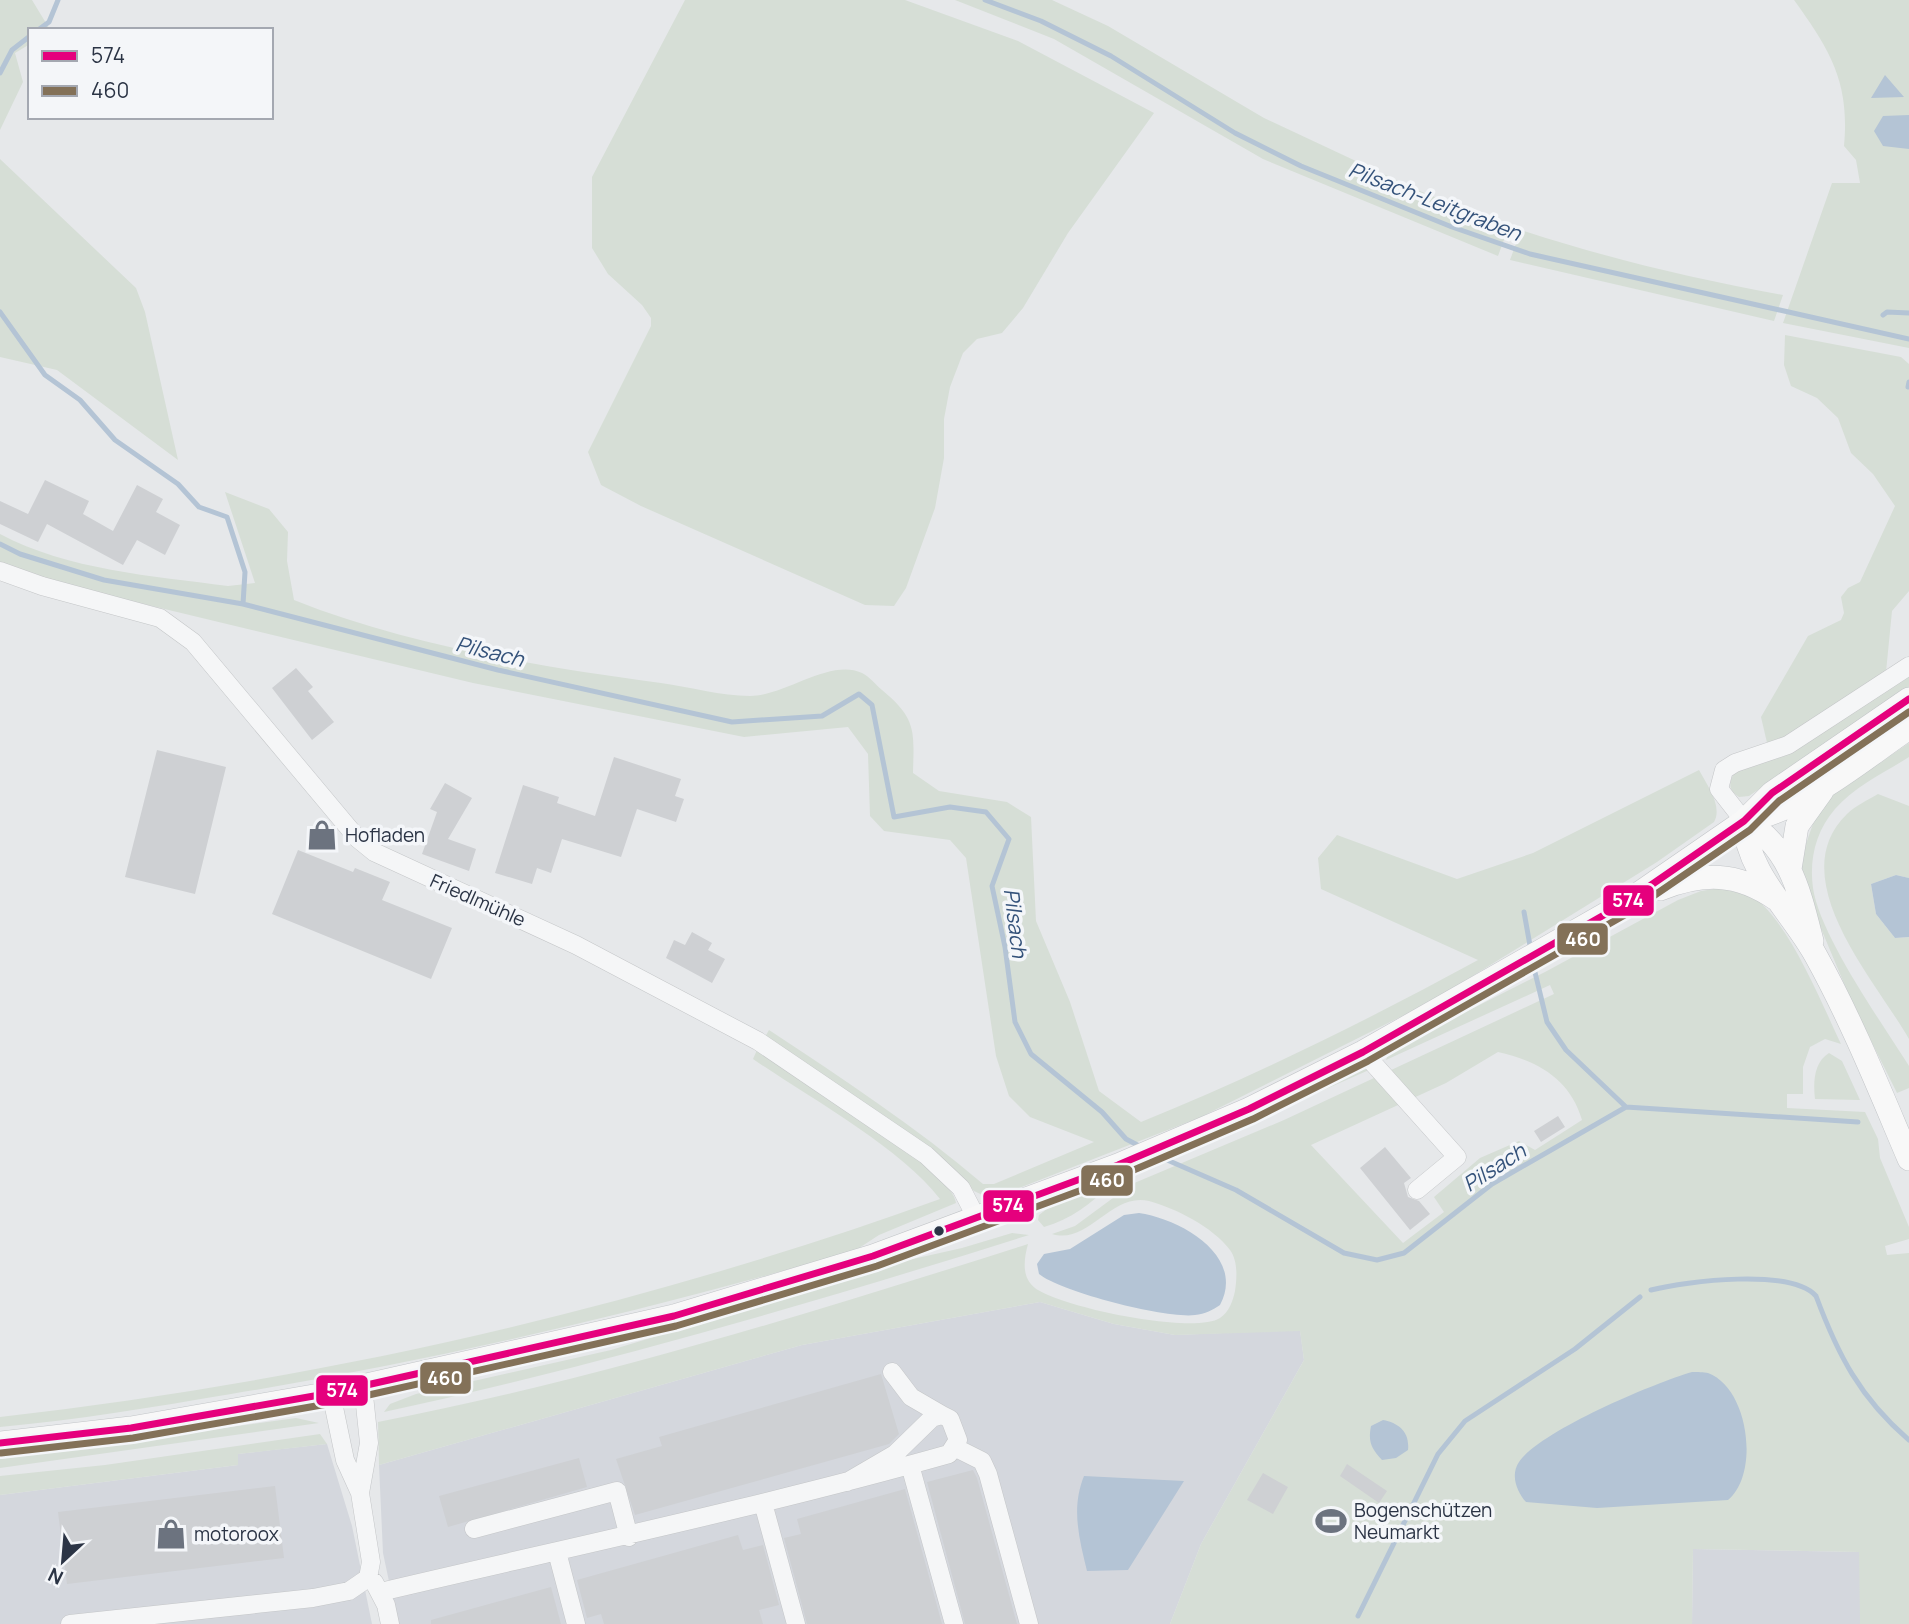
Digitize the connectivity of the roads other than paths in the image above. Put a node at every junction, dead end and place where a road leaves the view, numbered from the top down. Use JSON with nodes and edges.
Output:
{"nodes":[{"id":1,"x":0,"y":571,"type":"edge"},
{"id":2,"x":1909,"y":666,"type":"edge"},
{"id":3,"x":1909,"y":699,"type":"edge"},
{"id":4,"x":1909,"y":728,"type":"edge"},
{"id":5,"x":1829,"y":783,"type":"junction"},
{"id":6,"x":1744,"y":821,"type":"junction"},
{"id":7,"x":1790,"y":869,"type":"junction"},
{"id":8,"x":1776,"y":899,"type":"junction"},
{"id":9,"x":1625,"y":903,"type":"junction"},
{"id":10,"x":1815,"y":954,"type":"junction"},
{"id":11,"x":1363,"y":1052,"type":"junction"},
{"id":12,"x":1909,"y":1159,"type":"edge"},
{"id":13,"x":1417,"y":1190,"type":"dead end"},
{"id":14,"x":977,"y":1219,"type":"junction"},
{"id":15,"x":892,"y":1372,"type":"dead end"},
{"id":16,"x":363,"y":1387,"type":"junction"},
{"id":17,"x":331,"y":1393,"type":"junction"},
{"id":18,"x":942,"y":1415,"type":"junction"},
{"id":19,"x":0,"y":1443,"type":"edge"},
{"id":20,"x":956,"y":1448,"type":"junction"},
{"id":21,"x":910,"y":1465,"type":"junction"},
{"id":22,"x":847,"y":1482,"type":"junction"},
{"id":23,"x":360,"y":1493,"type":"junction"},
{"id":24,"x":763,"y":1503,"type":"junction"},
{"id":25,"x":474,"y":1529,"type":"dead end"},
{"id":26,"x":629,"y":1537,"type":"junction"},
{"id":27,"x":557,"y":1552,"type":"junction"},
{"id":28,"x":374,"y":1585,"type":"junction"},
{"id":29,"x":69,"y":1624,"type":"edge"},
{"id":30,"x":390,"y":1624,"type":"edge"},
{"id":31,"x":576,"y":1624,"type":"edge"},
{"id":32,"x":796,"y":1624,"type":"edge"},
{"id":33,"x":954,"y":1624,"type":"edge"},
{"id":34,"x":1029,"y":1624,"type":"edge"}],
"edges":[{"from":1,"to":14,"type":"street","name":"Friedlmühle"},
{"from":2,"to":6,"type":"street"},
{"from":3,"to":6,"type":"main road"},
{"from":4,"to":5,"type":"main road"},
{"from":5,"to":6,"type":"main road"},
{"from":5,"to":7,"type":"main road"},
{"from":6,"to":7,"type":"main road"},
{"from":6,"to":8,"type":"main road"},
{"from":6,"to":9,"type":"main road"},
{"from":7,"to":10,"type":"main road"},
{"from":8,"to":9,"type":"main road"},
{"from":8,"to":10,"type":"main road"},
{"from":9,"to":11,"type":"main road"},
{"from":10,"to":12,"type":"main road"},
{"from":11,"to":13,"type":"street"},
{"from":11,"to":14,"type":"main road"},
{"from":14,"to":16,"type":"main road"},
{"from":15,"to":18,"type":"street"},
{"from":16,"to":17,"type":"main road"},
{"from":16,"to":23,"type":"street"},
{"from":17,"to":19,"type":"main road"},
{"from":17,"to":23,"type":"street"},
{"from":18,"to":20,"type":"street"},
{"from":18,"to":22,"type":"street"},
{"from":20,"to":21,"type":"street"},
{"from":20,"to":34,"type":"street"},
{"from":21,"to":22,"type":"street"},
{"from":21,"to":33,"type":"street"},
{"from":22,"to":24,"type":"street"},
{"from":23,"to":28,"type":"street"},
{"from":24,"to":26,"type":"street"},
{"from":24,"to":32,"type":"street"},
{"from":25,"to":26,"type":"street"},
{"from":26,"to":27,"type":"street"},
{"from":27,"to":28,"type":"street"},
{"from":27,"to":31,"type":"street"},
{"from":28,"to":29,"type":"street"},
{"from":28,"to":30,"type":"street"}]}
